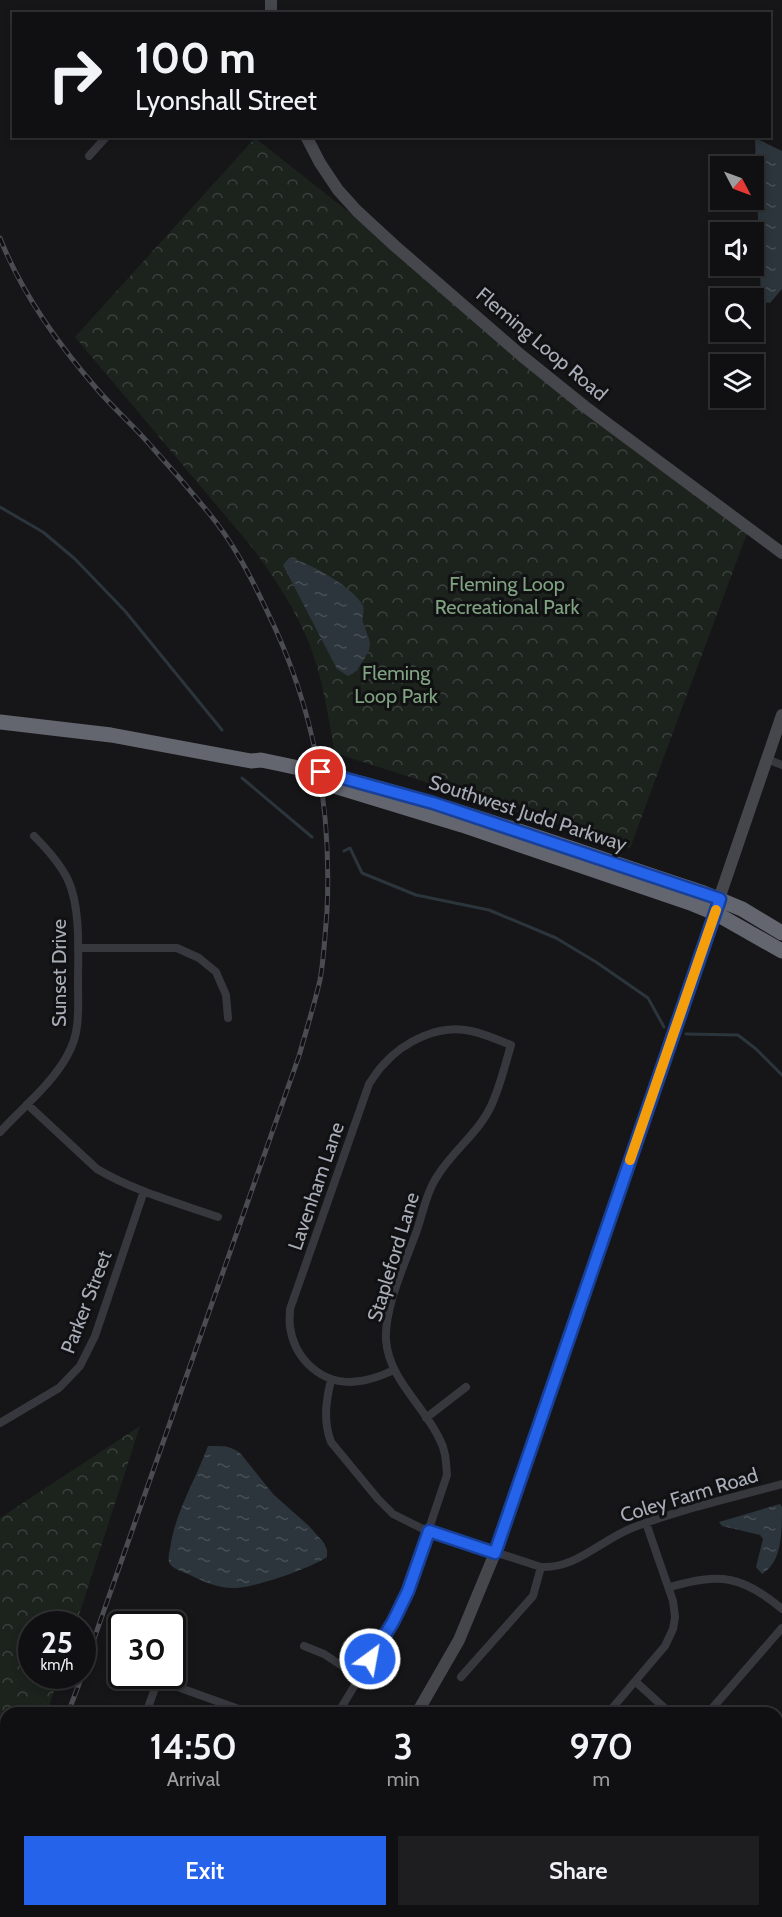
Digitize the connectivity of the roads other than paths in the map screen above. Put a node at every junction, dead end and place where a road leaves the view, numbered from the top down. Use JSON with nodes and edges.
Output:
{"nodes":[{"id":1,"x":105,"y":138,"type":"edge"},
{"id":2,"x":307,"y":138,"type":"edge"},
{"id":3,"x":88,"y":156,"type":"dead end"},
{"id":4,"x":782,"y":553,"type":"edge"},
{"id":5,"x":782,"y":715,"type":"edge"},
{"id":6,"x":0,"y":722,"type":"edge"},
{"id":7,"x":767,"y":759,"type":"junction"},
{"id":8,"x":782,"y":765,"type":"edge"},
{"id":9,"x":34,"y":836,"type":"dead end"},
{"id":10,"x":717,"y":906,"type":"junction"},
{"id":11,"x":782,"y":933,"type":"edge"},
{"id":12,"x":78,"y":948,"type":"junction"},
{"id":13,"x":782,"y":951,"type":"edge"},
{"id":14,"x":228,"y":1018,"type":"dead end"},
{"id":15,"x":511,"y":1045,"type":"joint"},
{"id":16,"x":27,"y":1104,"type":"junction"},
{"id":17,"x":0,"y":1132,"type":"edge"},
{"id":18,"x":144,"y":1191,"type":"junction"},
{"id":19,"x":218,"y":1217,"type":"dead end"},
{"id":20,"x":394,"y":1370,"type":"junction"},
{"id":21,"x":330,"y":1380,"type":"junction"},
{"id":22,"x":466,"y":1387,"type":"dead end"},
{"id":23,"x":426,"y":1418,"type":"junction"},
{"id":24,"x":0,"y":1423,"type":"edge"},
{"id":25,"x":782,"y":1484,"type":"edge"},
{"id":26,"x":646,"y":1523,"type":"junction"},
{"id":27,"x":429,"y":1531,"type":"junction"},
{"id":28,"x":495,"y":1553,"type":"junction"},
{"id":29,"x":541,"y":1567,"type":"junction"},
{"id":30,"x":670,"y":1587,"type":"junction"},
{"id":31,"x":782,"y":1609,"type":"edge"},
{"id":32,"x":782,"y":1628,"type":"edge"},
{"id":33,"x":304,"y":1646,"type":"dead end"},
{"id":34,"x":359,"y":1677,"type":"junction"},
{"id":35,"x":461,"y":1677,"type":"dead end"},
{"id":36,"x":636,"y":1682,"type":"junction"},
{"id":37,"x":186,"y":1688,"type":"edge"},
{"id":38,"x":155,"y":1689,"type":"edge"},
{"id":39,"x":148,"y":1707,"type":"edge"},
{"id":40,"x":234,"y":1707,"type":"edge"},
{"id":41,"x":342,"y":1707,"type":"edge"},
{"id":42,"x":420,"y":1707,"type":"edge"},
{"id":43,"x":613,"y":1707,"type":"edge"},
{"id":44,"x":663,"y":1707,"type":"edge"},
{"id":45,"x":713,"y":1707,"type":"edge"}],
"edges":[{"from":1,"to":3,"type":"street"},
{"from":2,"to":4,"type":"main road","name":"Fleming Loop Road"},
{"from":5,"to":7,"type":"main road"},
{"from":6,"to":10,"type":"highway","name":"Southwest Judd Parkway"},
{"from":7,"to":8,"type":"street"},
{"from":7,"to":10,"type":"main road"},
{"from":9,"to":12,"type":"street","name":"Sunset Drive"},
{"from":10,"to":11,"type":"highway"},
{"from":10,"to":13,"type":"highway"},
{"from":10,"to":28,"type":"main road"},
{"from":12,"to":14,"type":"street"},
{"from":12,"to":16,"type":"street","name":"Sunset Drive"},
{"from":15,"to":20,"type":"street","name":"Stapleford Lane"},
{"from":15,"to":21,"type":"street","name":"Lavenham Lane"},
{"from":16,"to":17,"type":"street","name":"Sunset Drive"},
{"from":16,"to":18,"type":"street"},
{"from":18,"to":19,"type":"street"},
{"from":18,"to":24,"type":"street","name":"Parker Street"},
{"from":20,"to":21,"type":"street"},
{"from":20,"to":23,"type":"street","name":"Stapleford Lane"},
{"from":21,"to":27,"type":"street","name":"Coley Farm Road"},
{"from":22,"to":23,"type":"street"},
{"from":23,"to":27,"type":"street","name":"Stapleford Lane"},
{"from":25,"to":26,"type":"street","name":"Coley Farm Road"},
{"from":26,"to":29,"type":"street","name":"Coley Farm Road"},
{"from":26,"to":30,"type":"street"},
{"from":27,"to":28,"type":"street","name":"Coley Farm Road"},
{"from":27,"to":34,"type":"street","name":"Stapleford Lane"},
{"from":28,"to":29,"type":"street","name":"Coley Farm Road"},
{"from":28,"to":42,"type":"main road"},
{"from":29,"to":35,"type":"street"},
{"from":30,"to":31,"type":"street"},
{"from":30,"to":36,"type":"street"},
{"from":32,"to":45,"type":"street"},
{"from":33,"to":34,"type":"street"},
{"from":34,"to":41,"type":"street","name":"Stapleford Lane"},
{"from":36,"to":43,"type":"street"},
{"from":36,"to":44,"type":"street"},
{"from":37,"to":40,"type":"street"},
{"from":38,"to":39,"type":"street"}]}
